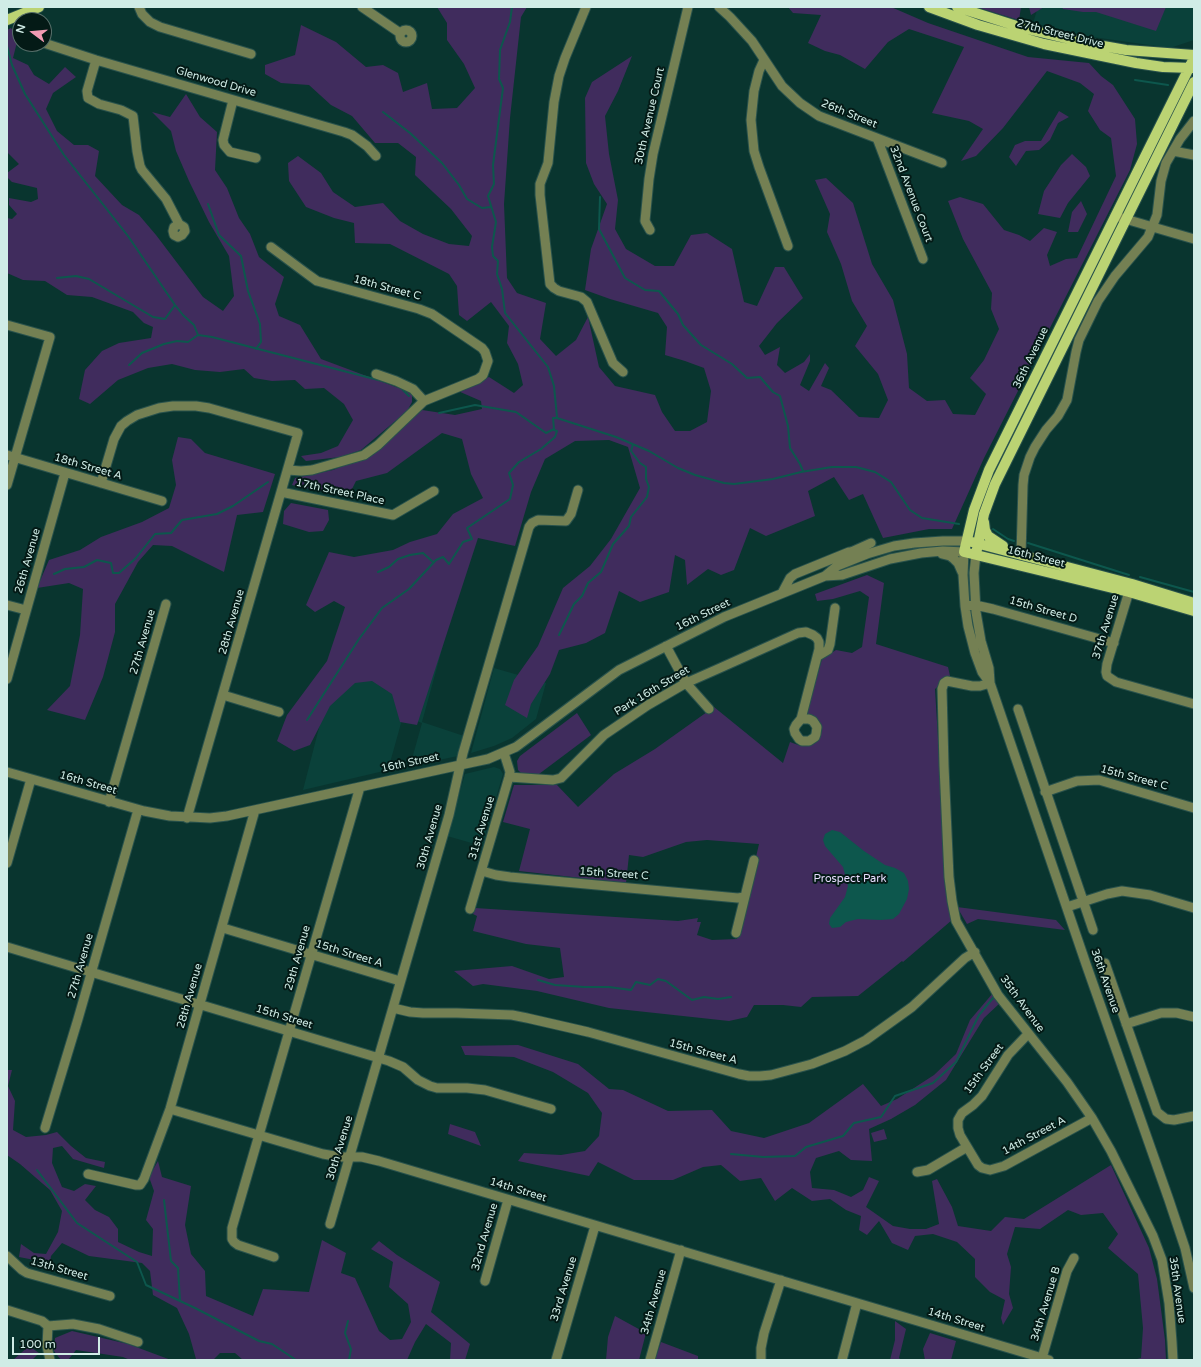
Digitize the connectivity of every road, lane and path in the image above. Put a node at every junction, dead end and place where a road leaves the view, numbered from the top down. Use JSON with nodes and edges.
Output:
{"nodes":[{"id":1,"x":39,"y":7,"type":"edge"},
{"id":2,"x":139,"y":7,"type":"edge"},
{"id":3,"x":362,"y":7,"type":"edge"},
{"id":4,"x":586,"y":7,"type":"edge"},
{"id":5,"x":688,"y":7,"type":"edge"},
{"id":6,"x":720,"y":7,"type":"edge"},
{"id":7,"x":929,"y":7,"type":"edge"},
{"id":8,"x":957,"y":7,"type":"edge"},
{"id":9,"x":29,"y":12,"type":"edge"},
{"id":10,"x":400,"y":33,"type":"dead end"},
{"id":11,"x":52,"y":46,"type":"edge"},
{"id":12,"x":1194,"y":46,"type":"edge"},
{"id":13,"x":251,"y":54,"type":"dead end"},
{"id":14,"x":1176,"y":54,"type":"junction"},
{"id":15,"x":1194,"y":56,"type":"edge"},
{"id":16,"x":96,"y":60,"type":"junction"},
{"id":17,"x":764,"y":60,"type":"junction"},
{"id":18,"x":1163,"y":67,"type":"junction"},
{"id":19,"x":1191,"y":68,"type":"edge"},
{"id":20,"x":1194,"y":82,"type":"edge"},
{"id":21,"x":1191,"y":90,"type":"edge"},
{"id":22,"x":1176,"y":91,"type":"junction"},
{"id":23,"x":233,"y":100,"type":"junction"},
{"id":24,"x":1194,"y":121,"type":"edge"},
{"id":25,"x":877,"y":138,"type":"junction"},
{"id":26,"x":1173,"y":151,"type":"junction"},
{"id":27,"x":1194,"y":155,"type":"edge"},
{"id":28,"x":376,"y":156,"type":"dead end"},
{"id":29,"x":256,"y":158,"type":"dead end"},
{"id":30,"x":942,"y":163,"type":"dead end"},
{"id":31,"x":1115,"y":216,"type":"junction"},
{"id":32,"x":1126,"y":220,"type":"junction"},
{"id":33,"x":179,"y":224,"type":"dead end"},
{"id":34,"x":1152,"y":228,"type":"junction"},
{"id":35,"x":650,"y":230,"type":"dead end"},
{"id":36,"x":1194,"y":239,"type":"edge"},
{"id":37,"x":788,"y":246,"type":"dead end"},
{"id":38,"x":272,"y":247,"type":"dead end"},
{"id":39,"x":923,"y":259,"type":"dead end"},
{"id":40,"x":7,"y":325,"type":"edge"},
{"id":41,"x":623,"y":372,"type":"dead end"},
{"id":42,"x":376,"y":374,"type":"dead end"},
{"id":43,"x":424,"y":401,"type":"junction"},
{"id":44,"x":11,"y":456,"type":"edge"},
{"id":45,"x":288,"y":470,"type":"junction"},
{"id":46,"x":65,"y":473,"type":"junction"},
{"id":47,"x":101,"y":483,"type":"junction"},
{"id":48,"x":7,"y":485,"type":"edge"},
{"id":49,"x":578,"y":490,"type":"dead end"},
{"id":50,"x":434,"y":491,"type":"dead end"},
{"id":51,"x":281,"y":492,"type":"junction"},
{"id":52,"x":162,"y":501,"type":"dead end"},
{"id":53,"x":984,"y":514,"type":"junction"},
{"id":54,"x":966,"y":541,"type":"junction"},
{"id":55,"x":871,"y":542,"type":"dead end"},
{"id":56,"x":978,"y":544,"type":"junction"},
{"id":57,"x":849,"y":552,"type":"junction"},
{"id":58,"x":964,"y":552,"type":"junction"},
{"id":59,"x":920,"y":553,"type":"junction"},
{"id":60,"x":868,"y":554,"type":"junction"},
{"id":61,"x":976,"y":554,"type":"junction"},
{"id":62,"x":1019,"y":554,"type":"junction"},
{"id":63,"x":963,"y":575,"type":"junction"},
{"id":64,"x":825,"y":576,"type":"junction"},
{"id":65,"x":1131,"y":588,"type":"junction"},
{"id":66,"x":782,"y":593,"type":"junction"},
{"id":67,"x":1194,"y":603,"type":"edge"},
{"id":68,"x":166,"y":604,"type":"dead end"},
{"id":69,"x":7,"y":605,"type":"edge"},
{"id":70,"x":975,"y":605,"type":"junction"},
{"id":71,"x":965,"y":606,"type":"junction"},
{"id":72,"x":835,"y":608,"type":"dead end"},
{"id":73,"x":26,"y":610,"type":"junction"},
{"id":74,"x":1194,"y":611,"type":"edge"},
{"id":75,"x":1114,"y":643,"type":"junction"},
{"id":76,"x":666,"y":646,"type":"junction"},
{"id":77,"x":818,"y":656,"type":"junction"},
{"id":78,"x":7,"y":679,"type":"edge"},
{"id":79,"x":686,"y":683,"type":"junction"},
{"id":80,"x":990,"y":683,"type":"junction"},
{"id":81,"x":223,"y":695,"type":"junction"},
{"id":82,"x":1194,"y":704,"type":"edge"},
{"id":83,"x":709,"y":709,"type":"dead end"},
{"id":84,"x":1018,"y":709,"type":"dead end"},
{"id":85,"x":279,"y":712,"type":"dead end"},
{"id":86,"x":801,"y":720,"type":"dead end"},
{"id":87,"x":504,"y":753,"type":"junction"},
{"id":88,"x":460,"y":765,"type":"junction"},
{"id":89,"x":7,"y":772,"type":"edge"},
{"id":90,"x":510,"y":777,"type":"junction"},
{"id":91,"x":31,"y":779,"type":"junction"},
{"id":92,"x":360,"y":787,"type":"junction"},
{"id":93,"x":1045,"y":792,"type":"junction"},
{"id":94,"x":109,"y":802,"type":"junction"},
{"id":95,"x":1194,"y":808,"type":"edge"},
{"id":96,"x":138,"y":810,"type":"junction"},
{"id":97,"x":255,"y":810,"type":"junction"},
{"id":98,"x":187,"y":818,"type":"junction"},
{"id":99,"x":754,"y":860,"type":"dead end"},
{"id":100,"x":7,"y":863,"type":"edge"},
{"id":101,"x":482,"y":871,"type":"junction"},
{"id":102,"x":744,"y":897,"type":"junction"},
{"id":103,"x":1084,"y":901,"type":"junction"},
{"id":104,"x":1067,"y":907,"type":"junction"},
{"id":105,"x":1194,"y":908,"type":"edge"},
{"id":106,"x":470,"y":909,"type":"dead end"},
{"id":107,"x":223,"y":928,"type":"junction"},
{"id":108,"x":1093,"y":930,"type":"dead end"},
{"id":109,"x":736,"y":933,"type":"dead end"},
{"id":110,"x":7,"y":947,"type":"edge"},
{"id":111,"x":975,"y":952,"type":"junction"},
{"id":112,"x":312,"y":955,"type":"junction"},
{"id":113,"x":1105,"y":962,"type":"dead end"},
{"id":114,"x":91,"y":973,"type":"junction"},
{"id":115,"x":400,"y":981,"type":"junction"},
{"id":116,"x":200,"y":1005,"type":"junction"},
{"id":117,"x":392,"y":1008,"type":"junction"},
{"id":118,"x":1194,"y":1017,"type":"edge"},
{"id":119,"x":1126,"y":1024,"type":"junction"},
{"id":120,"x":289,"y":1031,"type":"junction"},
{"id":121,"x":1028,"y":1034,"type":"junction"},
{"id":122,"x":379,"y":1058,"type":"junction"},
{"id":123,"x":170,"y":1109,"type":"junction"},
{"id":124,"x":551,"y":1109,"type":"dead end"},
{"id":125,"x":1194,"y":1116,"type":"edge"},
{"id":126,"x":1092,"y":1118,"type":"junction"},
{"id":127,"x":45,"y":1128,"type":"dead end"},
{"id":128,"x":259,"y":1135,"type":"junction"},
{"id":129,"x":967,"y":1147,"type":"junction"},
{"id":130,"x":350,"y":1157,"type":"junction"},
{"id":131,"x":917,"y":1172,"type":"dead end"},
{"id":132,"x":88,"y":1174,"type":"dead end"},
{"id":133,"x":508,"y":1200,"type":"junction"},
{"id":134,"x":330,"y":1224,"type":"dead end"},
{"id":135,"x":596,"y":1226,"type":"junction"},
{"id":136,"x":681,"y":1250,"type":"junction"},
{"id":137,"x":7,"y":1256,"type":"edge"},
{"id":138,"x":274,"y":1257,"type":"dead end"},
{"id":139,"x":1074,"y":1258,"type":"dead end"},
{"id":140,"x":781,"y":1280,"type":"junction"},
{"id":141,"x":484,"y":1281,"type":"dead end"},
{"id":142,"x":1194,"y":1288,"type":"edge"},
{"id":143,"x":110,"y":1296,"type":"dead end"},
{"id":144,"x":857,"y":1303,"type":"junction"},
{"id":145,"x":7,"y":1310,"type":"edge"},
{"id":146,"x":48,"y":1326,"type":"junction"},
{"id":147,"x":138,"y":1342,"type":"dead end"},
{"id":148,"x":1046,"y":1359,"type":"edge"},
{"id":149,"x":50,"y":1360,"type":"edge"},
{"id":150,"x":556,"y":1360,"type":"edge"},
{"id":151,"x":650,"y":1360,"type":"edge"},
{"id":152,"x":761,"y":1360,"type":"edge"},
{"id":153,"x":842,"y":1360,"type":"edge"},
{"id":154,"x":1173,"y":1360,"type":"edge"}],
"edges":[{"from":1,"to":9,"type":"main road"},
{"from":2,"to":13,"type":"street"},
{"from":3,"to":10,"type":"street"},
{"from":4,"to":41,"type":"street"},
{"from":5,"to":35,"type":"street","name":"30th Avenue Court"},
{"from":6,"to":17,"type":"street","name":"26th Street"},
{"from":7,"to":18,"type":"main road","name":"27th Street Drive"},
{"from":8,"to":14,"type":"main road","name":"27th Street Drive"},
{"from":11,"to":16,"type":"street","name":"Glenwood Drive"},
{"from":12,"to":14,"type":"main road"},
{"from":14,"to":15,"type":"main road","name":"27th Street Drive"},
{"from":15,"to":19,"type":"main road","name":"36th Avenue"},
{"from":16,"to":23,"type":"street","name":"Glenwood Drive"},
{"from":16,"to":33,"type":"street"},
{"from":17,"to":25,"type":"street","name":"26th Street"},
{"from":17,"to":37,"type":"street"},
{"from":18,"to":19,"type":"main road","name":"27th Street Drive"},
{"from":18,"to":22,"type":"main road"},
{"from":19,"to":22,"type":"main road","name":"36th Avenue"},
{"from":20,"to":21,"type":"main road","name":"36th Avenue"},
{"from":21,"to":32,"type":"main road","name":"36th Avenue"},
{"from":22,"to":31,"type":"main road","name":"36th Avenue"},
{"from":23,"to":28,"type":"street","name":"Glenwood Drive"},
{"from":23,"to":29,"type":"street"},
{"from":24,"to":26,"type":"street"},
{"from":25,"to":30,"type":"street","name":"26th Street"},
{"from":25,"to":39,"type":"street","name":"32nd Avenue Court"},
{"from":26,"to":27,"type":"street"},
{"from":26,"to":34,"type":"street"},
{"from":31,"to":32,"type":"street"},
{"from":31,"to":54,"type":"main road","name":"36th Avenue"},
{"from":32,"to":34,"type":"street"},
{"from":32,"to":53,"type":"main road","name":"36th Avenue"},
{"from":34,"to":36,"type":"street"},
{"from":34,"to":62,"type":"street"},
{"from":38,"to":43,"type":"street","name":"18th Street C"},
{"from":40,"to":44,"type":"street"},
{"from":42,"to":43,"type":"street"},
{"from":43,"to":45,"type":"street"},
{"from":44,"to":46,"type":"street","name":"18th Street A"},
{"from":44,"to":48,"type":"street"},
{"from":45,"to":47,"type":"street","name":"28th Avenue"},
{"from":45,"to":51,"type":"street","name":"28th Avenue"},
{"from":46,"to":47,"type":"street","name":"18th Street A"},
{"from":46,"to":73,"type":"street","name":"26th Avenue"},
{"from":47,"to":52,"type":"street","name":"18th Street A"},
{"from":49,"to":88,"type":"street","name":"30th Avenue"},
{"from":50,"to":51,"type":"street","name":"17th Street Place"},
{"from":51,"to":81,"type":"street","name":"28th Avenue"},
{"from":53,"to":56,"type":"main road","name":"36th Avenue"},
{"from":53,"to":62,"type":"main road"},
{"from":54,"to":56,"type":"main road","name":"16th Street"},
{"from":54,"to":58,"type":"main road","name":"36th Avenue"},
{"from":54,"to":60,"type":"street","name":"16th Street"},
{"from":55,"to":57,"type":"street","name":"16th Street"},
{"from":56,"to":61,"type":"main road","name":"36th Avenue"},
{"from":56,"to":62,"type":"main road","name":"16th Street"},
{"from":57,"to":60,"type":"street","name":"16th Street"},
{"from":57,"to":66,"type":"street","name":"16th Street"},
{"from":58,"to":59,"type":"street","name":"16th Street"},
{"from":58,"to":61,"type":"main road","name":"16th Street"},
{"from":58,"to":63,"type":"street","name":"36th Avenue"},
{"from":59,"to":63,"type":"street"},
{"from":59,"to":64,"type":"street","name":"16th Street"},
{"from":60,"to":64,"type":"street","name":"16th Street"},
{"from":61,"to":65,"type":"main road","name":"16th Street"},
{"from":61,"to":70,"type":"street","name":"36th Avenue"},
{"from":62,"to":65,"type":"main road","name":"16th Street"},
{"from":63,"to":71,"type":"street","name":"36th Avenue"},
{"from":64,"to":66,"type":"street","name":"16th Street"},
{"from":65,"to":67,"type":"main road","name":"16th Street"},
{"from":65,"to":74,"type":"main road","name":"16th Street"},
{"from":65,"to":75,"type":"street","name":"37th Avenue"},
{"from":66,"to":76,"type":"street","name":"16th Street"},
{"from":68,"to":94,"type":"street","name":"27th Avenue"},
{"from":69,"to":73,"type":"street"},
{"from":70,"to":71,"type":"street","name":"15th Street D"},
{"from":70,"to":75,"type":"street","name":"15th Street D"},
{"from":70,"to":80,"type":"street","name":"36th Avenue"},
{"from":71,"to":80,"type":"street","name":"36th Avenue"},
{"from":72,"to":77,"type":"street"},
{"from":73,"to":78,"type":"street","name":"26th Avenue"},
{"from":75,"to":82,"type":"street","name":"37th Avenue"},
{"from":76,"to":79,"type":"street"},
{"from":76,"to":87,"type":"street","name":"16th Street"},
{"from":77,"to":79,"type":"street","name":"Park 16th Street"},
{"from":77,"to":86,"type":"street"},
{"from":79,"to":83,"type":"street"},
{"from":79,"to":90,"type":"street","name":"Park 16th Street"},
{"from":80,"to":104,"type":"street","name":"36th Avenue"},
{"from":80,"to":111,"type":"street","name":"35th Avenue"},
{"from":81,"to":85,"type":"street"},
{"from":81,"to":98,"type":"street","name":"28th Avenue"},
{"from":84,"to":93,"type":"street"},
{"from":87,"to":88,"type":"street","name":"16th Street"},
{"from":87,"to":90,"type":"street","name":"31st Avenue"},
{"from":88,"to":92,"type":"street","name":"16th Street"},
{"from":88,"to":115,"type":"street","name":"30th Avenue"},
{"from":89,"to":91,"type":"street","name":"16th Street"},
{"from":90,"to":101,"type":"street","name":"31st Avenue"},
{"from":91,"to":94,"type":"street","name":"16th Street"},
{"from":91,"to":100,"type":"street"},
{"from":92,"to":97,"type":"street","name":"16th Street"},
{"from":92,"to":112,"type":"street","name":"29th Avenue"},
{"from":93,"to":95,"type":"street","name":"15th Street C"},
{"from":93,"to":103,"type":"street"},
{"from":94,"to":96,"type":"street","name":"16th Street"},
{"from":96,"to":98,"type":"street","name":"16th Street"},
{"from":96,"to":114,"type":"street","name":"27th Avenue"},
{"from":97,"to":98,"type":"street","name":"16th Street"},
{"from":97,"to":107,"type":"street","name":"28th Avenue"},
{"from":99,"to":102,"type":"street"},
{"from":101,"to":102,"type":"street","name":"15th Street C"},
{"from":101,"to":106,"type":"street","name":"31st Avenue"},
{"from":102,"to":109,"type":"street"},
{"from":103,"to":104,"type":"street"},
{"from":103,"to":105,"type":"street"},
{"from":103,"to":108,"type":"street"},
{"from":104,"to":142,"type":"street","name":"36th Avenue"},
{"from":107,"to":112,"type":"street","name":"15th Street A"},
{"from":107,"to":116,"type":"street","name":"28th Avenue"},
{"from":110,"to":114,"type":"street","name":"15th Street"},
{"from":111,"to":117,"type":"street","name":"15th Street A"},
{"from":111,"to":121,"type":"street","name":"35th Avenue"},
{"from":112,"to":115,"type":"street","name":"15th Street A"},
{"from":112,"to":120,"type":"street","name":"29th Avenue"},
{"from":113,"to":119,"type":"street","name":"36th Avenue"},
{"from":114,"to":116,"type":"street","name":"15th Street"},
{"from":114,"to":127,"type":"street","name":"27th Avenue"},
{"from":115,"to":117,"type":"street","name":"30th Avenue"},
{"from":116,"to":120,"type":"street","name":"15th Street"},
{"from":116,"to":123,"type":"street","name":"28th Avenue"},
{"from":117,"to":122,"type":"street","name":"30th Avenue"},
{"from":118,"to":119,"type":"street"},
{"from":119,"to":125,"type":"street","name":"36th Avenue"},
{"from":120,"to":122,"type":"street","name":"15th Street"},
{"from":120,"to":128,"type":"street","name":"29th Avenue"},
{"from":121,"to":126,"type":"street","name":"35th Avenue"},
{"from":121,"to":129,"type":"street","name":"15th Street"},
{"from":122,"to":124,"type":"street","name":"15th Street"},
{"from":122,"to":130,"type":"street","name":"30th Avenue"},
{"from":123,"to":128,"type":"street","name":"14th Street"},
{"from":123,"to":132,"type":"street","name":"28th Avenue"},
{"from":126,"to":129,"type":"street","name":"14th Street A"},
{"from":126,"to":154,"type":"street","name":"35th Avenue"},
{"from":128,"to":130,"type":"street","name":"14th Street"},
{"from":128,"to":138,"type":"street","name":"29th Avenue"},
{"from":129,"to":131,"type":"street"},
{"from":130,"to":133,"type":"street","name":"14th Street"},
{"from":130,"to":134,"type":"street","name":"30th Avenue"},
{"from":133,"to":135,"type":"street","name":"14th Street"},
{"from":133,"to":141,"type":"street","name":"32nd Avenue"},
{"from":135,"to":136,"type":"street","name":"14th Street"},
{"from":135,"to":150,"type":"street","name":"33rd Avenue"},
{"from":136,"to":140,"type":"street","name":"14th Street"},
{"from":136,"to":151,"type":"street","name":"34th Avenue"},
{"from":137,"to":143,"type":"street","name":"13th Street"},
{"from":139,"to":148,"type":"street","name":"34th Avenue B"},
{"from":140,"to":144,"type":"street","name":"14th Street"},
{"from":140,"to":152,"type":"street"},
{"from":144,"to":148,"type":"street","name":"14th Street"},
{"from":144,"to":153,"type":"street"},
{"from":145,"to":146,"type":"street"},
{"from":146,"to":147,"type":"street"},
{"from":146,"to":149,"type":"street"}]}
